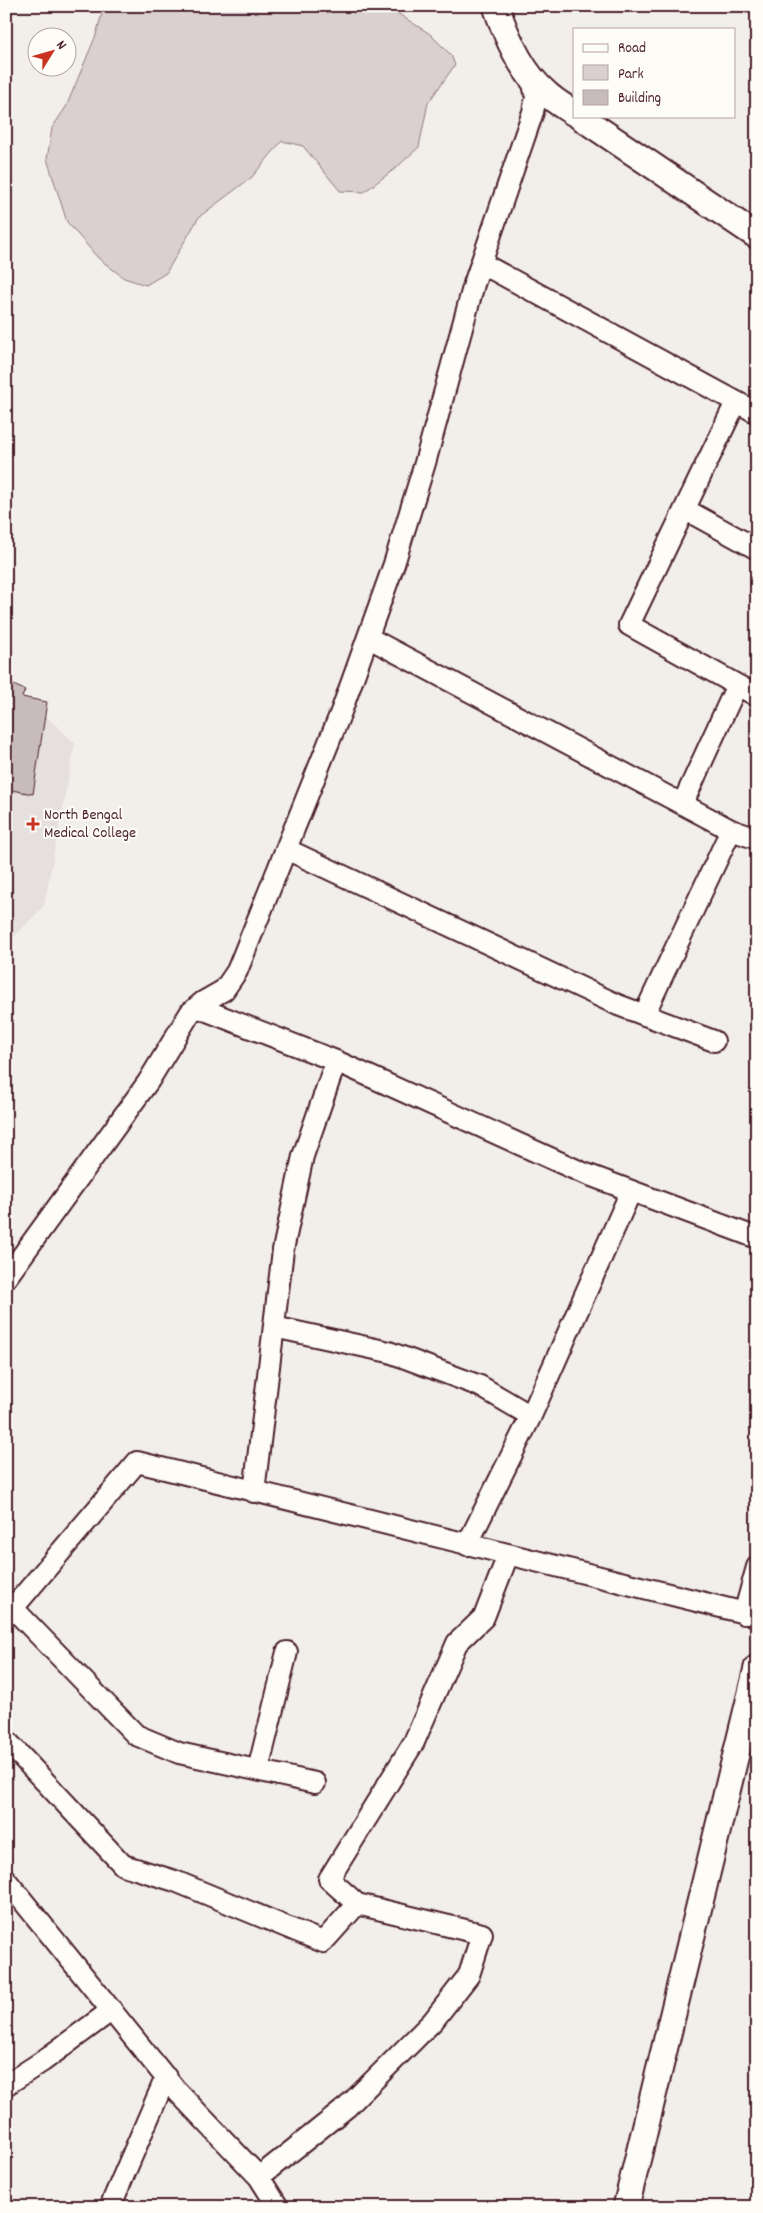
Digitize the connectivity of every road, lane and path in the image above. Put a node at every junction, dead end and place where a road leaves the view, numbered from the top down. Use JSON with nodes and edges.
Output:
{"nodes":[{"id":1,"x":496,"y":6,"type":"edge"},
{"id":2,"x":531,"y":75,"type":"junction"},
{"id":3,"x":573,"y":112,"type":"edge"},
{"id":4,"x":582,"y":118,"type":"edge"},
{"id":5,"x":757,"y":236,"type":"edge"},
{"id":6,"x":481,"y":263,"type":"junction"},
{"id":7,"x":736,"y":402,"type":"junction"},
{"id":8,"x":757,"y":413,"type":"edge"},
{"id":9,"x":686,"y":510,"type":"junction"},
{"id":10,"x":757,"y":549,"type":"edge"},
{"id":11,"x":369,"y":638,"type":"junction"},
{"id":12,"x":737,"y":685,"type":"junction"},
{"id":13,"x":757,"y":696,"type":"edge"},
{"id":14,"x":683,"y":803,"type":"junction"},
{"id":15,"x":731,"y":830,"type":"junction"},
{"id":16,"x":757,"y":839,"type":"edge"},
{"id":17,"x":286,"y":849,"type":"junction"},
{"id":18,"x":197,"y":1007,"type":"junction"},
{"id":19,"x":644,"y":1015,"type":"junction"},
{"id":20,"x":714,"y":1041,"type":"dead end"},
{"id":21,"x":336,"y":1061,"type":"junction"},
{"id":22,"x":631,"y":1191,"type":"junction"},
{"id":23,"x":757,"y":1238,"type":"edge"},
{"id":24,"x":6,"y":1278,"type":"edge"},
{"id":25,"x":274,"y":1327,"type":"junction"},
{"id":26,"x":531,"y":1416,"type":"junction"},
{"id":27,"x":254,"y":1492,"type":"junction"},
{"id":28,"x":467,"y":1545,"type":"junction"},
{"id":29,"x":508,"y":1555,"type":"junction"},
{"id":30,"x":757,"y":1567,"type":"edge"},
{"id":31,"x":10,"y":1605,"type":"edge"},
{"id":32,"x":750,"y":1615,"type":"edge"},
{"id":33,"x":287,"y":1652,"type":"dead end"},
{"id":34,"x":757,"y":1668,"type":"edge"},
{"id":35,"x":6,"y":1740,"type":"edge"},
{"id":36,"x":258,"y":1770,"type":"junction"},
{"id":37,"x":315,"y":1783,"type":"dead end"},
{"id":38,"x":6,"y":1880,"type":"edge"},
{"id":39,"x":358,"y":1904,"type":"junction"},
{"id":40,"x":112,"y":2010,"type":"junction"},
{"id":41,"x":166,"y":2077,"type":"junction"},
{"id":42,"x":6,"y":2084,"type":"edge"},
{"id":43,"x":259,"y":2177,"type":"junction"},
{"id":44,"x":110,"y":2207,"type":"edge"},
{"id":45,"x":278,"y":2207,"type":"edge"},
{"id":46,"x":626,"y":2207,"type":"edge"}],
"edges":[{"from":1,"to":2,"type":"street"},
{"from":2,"to":3,"type":"street"},
{"from":2,"to":6,"type":"street"},
{"from":4,"to":5,"type":"street"},
{"from":6,"to":7,"type":"street"},
{"from":6,"to":11,"type":"street"},
{"from":7,"to":8,"type":"street"},
{"from":7,"to":9,"type":"street"},
{"from":9,"to":10,"type":"street"},
{"from":9,"to":12,"type":"street"},
{"from":11,"to":14,"type":"street"},
{"from":11,"to":17,"type":"street"},
{"from":12,"to":13,"type":"street"},
{"from":12,"to":14,"type":"street"},
{"from":14,"to":15,"type":"street"},
{"from":15,"to":16,"type":"street"},
{"from":15,"to":19,"type":"street"},
{"from":17,"to":18,"type":"street"},
{"from":17,"to":19,"type":"street"},
{"from":18,"to":21,"type":"street"},
{"from":18,"to":24,"type":"street"},
{"from":19,"to":20,"type":"street"},
{"from":21,"to":22,"type":"street"},
{"from":21,"to":25,"type":"street"},
{"from":22,"to":23,"type":"street"},
{"from":22,"to":26,"type":"street"},
{"from":25,"to":26,"type":"street"},
{"from":25,"to":27,"type":"street"},
{"from":26,"to":28,"type":"street"},
{"from":27,"to":28,"type":"street"},
{"from":27,"to":31,"type":"street"},
{"from":28,"to":29,"type":"street"},
{"from":29,"to":32,"type":"street"},
{"from":29,"to":39,"type":"street"},
{"from":30,"to":32,"type":"street"},
{"from":31,"to":36,"type":"street"},
{"from":33,"to":36,"type":"street"},
{"from":34,"to":46,"type":"street"},
{"from":35,"to":39,"type":"street"},
{"from":36,"to":37,"type":"street"},
{"from":38,"to":40,"type":"street"},
{"from":39,"to":43,"type":"street"},
{"from":40,"to":41,"type":"street"},
{"from":40,"to":42,"type":"street"},
{"from":41,"to":43,"type":"street"},
{"from":41,"to":44,"type":"street"},
{"from":43,"to":45,"type":"street"}]}
